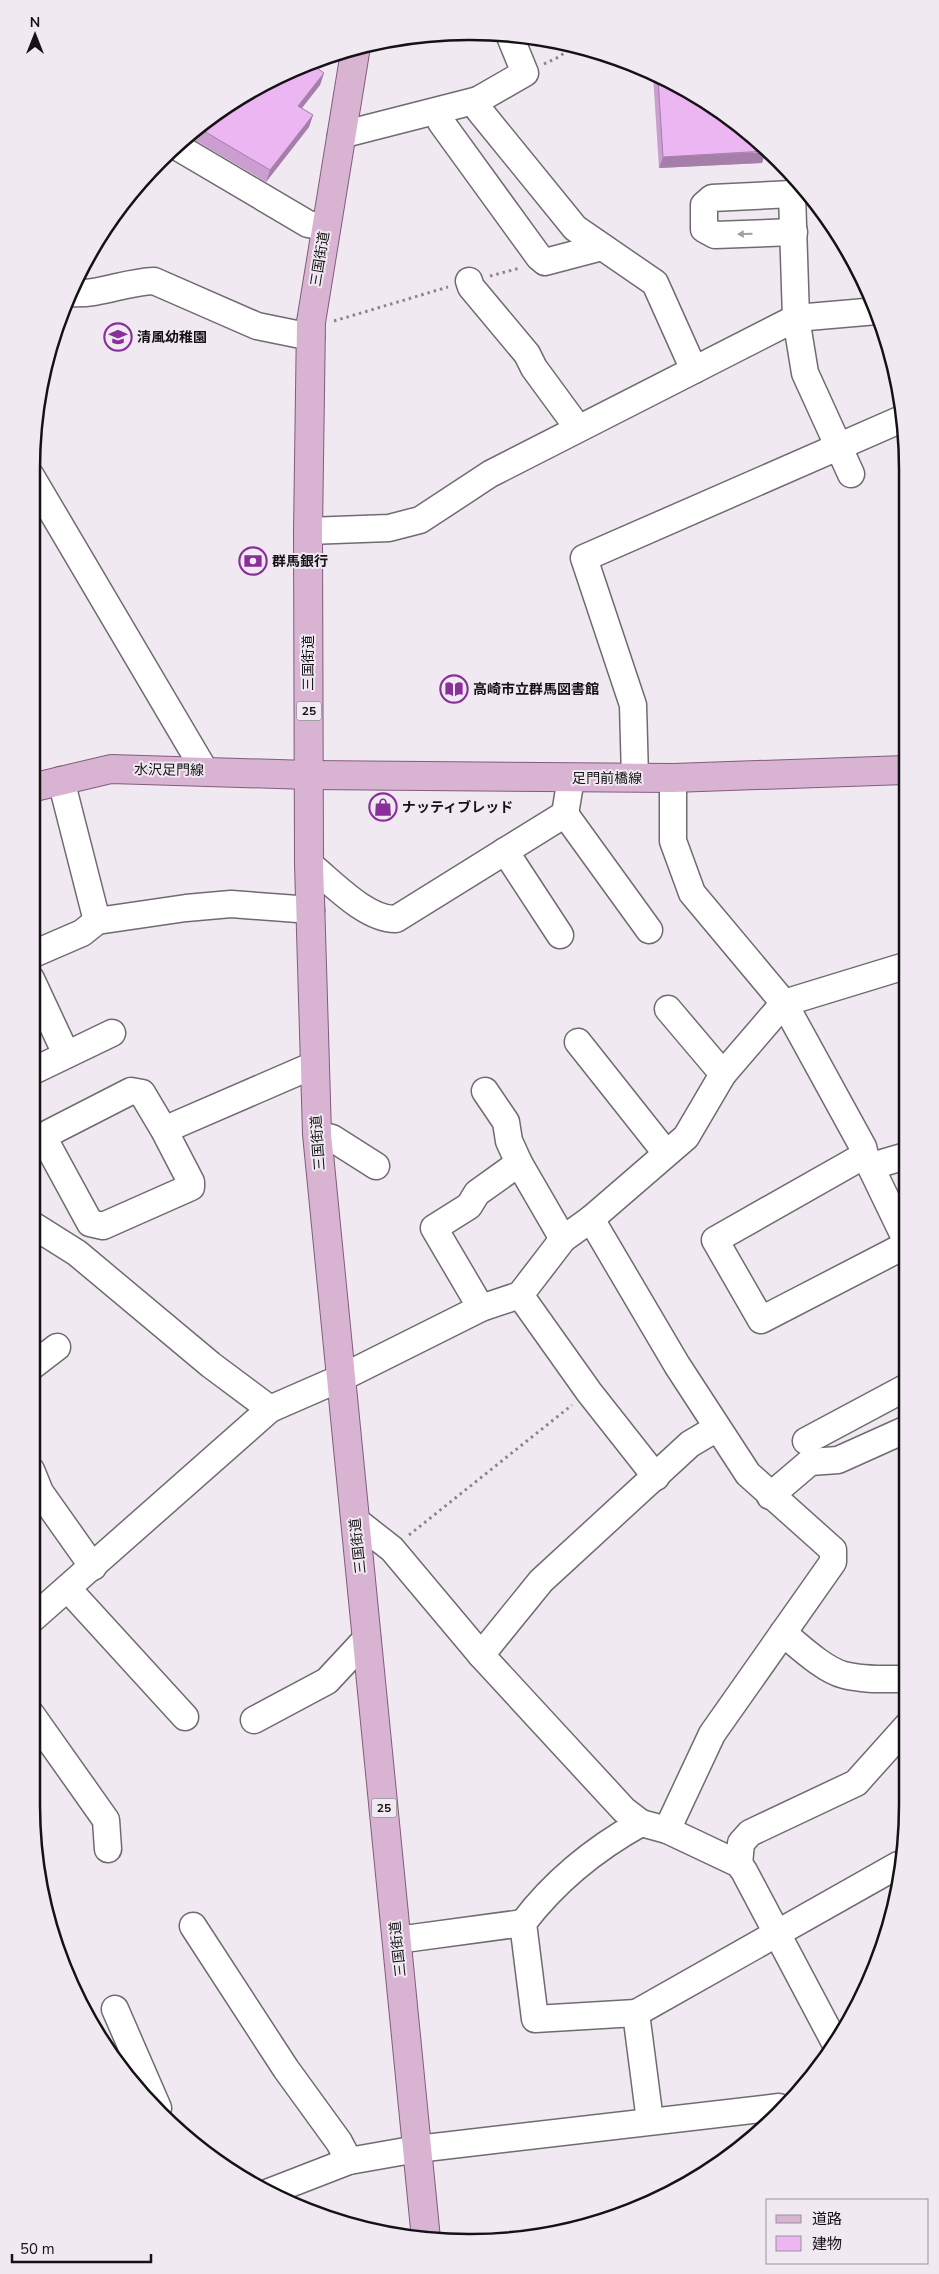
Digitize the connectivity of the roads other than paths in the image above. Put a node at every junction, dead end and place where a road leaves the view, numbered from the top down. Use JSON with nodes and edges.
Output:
{"nodes":[{"id":1,"x":513,"y":43,"type":"edge"},
{"id":2,"x":354,"y":56,"type":"edge"},
{"id":3,"x":478,"y":100,"type":"junction"},
{"id":4,"x":436,"y":112,"type":"junction"},
{"id":5,"x":341,"y":135,"type":"junction"},
{"id":6,"x":183,"y":150,"type":"edge"},
{"id":7,"x":795,"y":189,"type":"edge"},
{"id":8,"x":797,"y":192,"type":"edge"},
{"id":9,"x":325,"y":227,"type":"junction"},
{"id":10,"x":794,"y":232,"type":"junction"},
{"id":11,"x":602,"y":247,"type":"junction"},
{"id":12,"x":469,"y":281,"type":"road end"},
{"id":13,"x":78,"y":293,"type":"edge"},
{"id":14,"x":869,"y":312,"type":"edge"},
{"id":15,"x":796,"y":318,"type":"junction"},
{"id":16,"x":319,"y":330,"type":"junction"},
{"id":17,"x":694,"y":370,"type":"junction"},
{"id":18,"x":896,"y":422,"type":"edge"},
{"id":19,"x":578,"y":428,"type":"junction"},
{"id":20,"x":839,"y":447,"type":"junction"},
{"id":21,"x":851,"y":474,"type":"dead end"},
{"id":22,"x":40,"y":491,"type":"edge"},
{"id":23,"x":308,"y":532,"type":"junction"},
{"id":24,"x":205,"y":770,"type":"junction"},
{"id":25,"x":899,"y":770,"type":"edge"},
{"id":26,"x":309,"y":775,"type":"junction"},
{"id":27,"x":635,"y":777,"type":"junction"},
{"id":28,"x":571,"y":778,"type":"junction"},
{"id":29,"x":673,"y":778,"type":"junction"},
{"id":30,"x":61,"y":780,"type":"junction"},
{"id":31,"x":40,"y":786,"type":"edge"},
{"id":32,"x":565,"y":814,"type":"junction"},
{"id":33,"x":505,"y":851,"type":"junction"},
{"id":34,"x":309,"y":864,"type":"junction"},
{"id":35,"x":311,"y":910,"type":"junction"},
{"id":36,"x":97,"y":921,"type":"junction"},
{"id":37,"x":649,"y":930,"type":"dead end"},
{"id":38,"x":560,"y":934,"type":"dead end"},
{"id":39,"x":40,"y":951,"type":"edge"},
{"id":40,"x":899,"y":968,"type":"edge"},
{"id":41,"x":40,"y":998,"type":"edge"},
{"id":42,"x":784,"y":1003,"type":"junction"},
{"id":43,"x":668,"y":1009,"type":"dead end"},
{"id":44,"x":112,"y":1033,"type":"dead end"},
{"id":45,"x":578,"y":1042,"type":"dead end"},
{"id":46,"x":66,"y":1054,"type":"junction"},
{"id":47,"x":314,"y":1065,"type":"junction"},
{"id":48,"x":40,"y":1067,"type":"edge"},
{"id":49,"x":723,"y":1074,"type":"junction"},
{"id":50,"x":486,"y":1091,"type":"dead end"},
{"id":51,"x":164,"y":1130,"type":"junction"},
{"id":52,"x":317,"y":1134,"type":"junction"},
{"id":53,"x":666,"y":1153,"type":"junction"},
{"id":54,"x":899,"y":1157,"type":"edge"},
{"id":55,"x":868,"y":1161,"type":"junction"},
{"id":56,"x":519,"y":1164,"type":"junction"},
{"id":57,"x":376,"y":1166,"type":"dead end"},
{"id":58,"x":591,"y":1219,"type":"junction"},
{"id":59,"x":899,"y":1225,"type":"edge"},
{"id":60,"x":40,"y":1230,"type":"edge"},
{"id":61,"x":563,"y":1239,"type":"junction"},
{"id":62,"x":899,"y":1249,"type":"edge"},
{"id":63,"x":520,"y":1295,"type":"junction"},
{"id":64,"x":481,"y":1308,"type":"junction"},
{"id":65,"x":57,"y":1347,"type":"dead end"},
{"id":66,"x":40,"y":1360,"type":"edge"},
{"id":67,"x":341,"y":1378,"type":"junction"},
{"id":68,"x":899,"y":1391,"type":"edge"},
{"id":69,"x":270,"y":1409,"type":"junction"},
{"id":70,"x":717,"y":1428,"type":"junction"},
{"id":71,"x":899,"y":1433,"type":"edge"},
{"id":72,"x":806,"y":1440,"type":"dead end"},
{"id":73,"x":656,"y":1477,"type":"junction"},
{"id":74,"x":40,"y":1492,"type":"edge"},
{"id":75,"x":770,"y":1496,"type":"junction"},
{"id":76,"x":355,"y":1520,"type":"junction"},
{"id":77,"x":93,"y":1567,"type":"junction"},
{"id":78,"x":68,"y":1589,"type":"junction"},
{"id":79,"x":40,"y":1604,"type":"edge"},
{"id":80,"x":783,"y":1633,"type":"junction"},
{"id":81,"x":367,"y":1638,"type":"junction"},
{"id":82,"x":481,"y":1655,"type":"junction"},
{"id":83,"x":899,"y":1681,"type":"edge"},
{"id":84,"x":185,"y":1717,"type":"dead end"},
{"id":85,"x":254,"y":1720,"type":"dead end"},
{"id":86,"x":40,"y":1727,"type":"edge"},
{"id":87,"x":899,"y":1735,"type":"edge"},
{"id":88,"x":641,"y":1823,"type":"junction"},
{"id":89,"x":666,"y":1830,"type":"junction"},
{"id":90,"x":108,"y":1849,"type":"dead end"},
{"id":91,"x":739,"y":1864,"type":"junction"},
{"id":92,"x":894,"y":1867,"type":"edge"},
{"id":93,"x":523,"y":1923,"type":"junction"},
{"id":94,"x":193,"y":1926,"type":"dead end"},
{"id":95,"x":777,"y":1933,"type":"junction"},
{"id":96,"x":397,"y":1940,"type":"junction"},
{"id":97,"x":115,"y":2009,"type":"dead end"},
{"id":98,"x":636,"y":2013,"type":"junction"},
{"id":99,"x":831,"y":2036,"type":"edge"},
{"id":100,"x":151,"y":2092,"type":"edge"},
{"id":101,"x":773,"y":2108,"type":"edge"},
{"id":102,"x":650,"y":2121,"type":"junction"},
{"id":103,"x":416,"y":2149,"type":"junction"},
{"id":104,"x":349,"y":2161,"type":"junction"},
{"id":105,"x":278,"y":2189,"type":"edge"},
{"id":106,"x":425,"y":2231,"type":"edge"}],
"edges":[{"from":1,"to":3,"type":"street"},
{"from":2,"to":5,"type":"main road","name":"三国街道","number":"25"},
{"from":3,"to":4,"type":"street"},
{"from":3,"to":11,"type":"street"},
{"from":4,"to":5,"type":"street"},
{"from":4,"to":11,"type":"street"},
{"from":5,"to":9,"type":"main road","name":"三国街道","number":"25"},
{"from":6,"to":9,"type":"street"},
{"from":10,"to":7,"type":"street","one_way":true},
{"from":8,"to":10,"type":"street"},
{"from":9,"to":16,"type":"main road","name":"三国街道","number":"25"},
{"from":10,"to":15,"type":"street"},
{"from":11,"to":17,"type":"street"},
{"from":12,"to":19,"type":"street"},
{"from":13,"to":16,"type":"street"},
{"from":14,"to":15,"type":"street"},
{"from":15,"to":17,"type":"street"},
{"from":15,"to":20,"type":"street"},
{"from":16,"to":23,"type":"main road","name":"三国街道","number":"25"},
{"from":17,"to":19,"type":"street"},
{"from":18,"to":20,"type":"street"},
{"from":19,"to":23,"type":"street"},
{"from":20,"to":21,"type":"street"},
{"from":20,"to":27,"type":"street"},
{"from":22,"to":24,"type":"street"},
{"from":23,"to":26,"type":"main road","name":"三国街道","number":"25"},
{"from":24,"to":26,"type":"main road","name":"水沢足門線"},
{"from":24,"to":30,"type":"main road","name":"水沢足門線"},
{"from":25,"to":29,"type":"main road","name":"足門前橋線"},
{"from":26,"to":28,"type":"main road","name":"足門前橋線"},
{"from":26,"to":34,"type":"main road","name":"三国街道","number":"25"},
{"from":27,"to":28,"type":"main road","name":"足門前橋線"},
{"from":27,"to":29,"type":"main road","name":"足門前橋線"},
{"from":28,"to":32,"type":"street"},
{"from":29,"to":42,"type":"street"},
{"from":30,"to":31,"type":"main road","name":"水沢足門線"},
{"from":30,"to":36,"type":"street"},
{"from":32,"to":33,"type":"street"},
{"from":32,"to":37,"type":"street"},
{"from":33,"to":34,"type":"street"},
{"from":33,"to":38,"type":"street"},
{"from":34,"to":35,"type":"main road","name":"三国街道","number":"25"},
{"from":35,"to":36,"type":"street"},
{"from":35,"to":47,"type":"main road","name":"三国街道","number":"25"},
{"from":36,"to":39,"type":"street"},
{"from":40,"to":42,"type":"street"},
{"from":41,"to":46,"type":"street"},
{"from":42,"to":49,"type":"street"},
{"from":42,"to":55,"type":"street"},
{"from":43,"to":49,"type":"street"},
{"from":44,"to":46,"type":"street"},
{"from":45,"to":53,"type":"street"},
{"from":46,"to":48,"type":"street"},
{"from":47,"to":51,"type":"street"},
{"from":47,"to":52,"type":"main road","name":"三国街道","number":"25"},
{"from":49,"to":53,"type":"street"},
{"from":50,"to":56,"type":"street"},
{"from":51,"to":51,"type":"street"},
{"from":52,"to":57,"type":"street"},
{"from":52,"to":67,"type":"main road","name":"三国街道","number":"25"},
{"from":53,"to":58,"type":"street"},
{"from":54,"to":55,"type":"street"},
{"from":55,"to":59,"type":"street"},
{"from":55,"to":62,"type":"street"},
{"from":56,"to":61,"type":"street"},
{"from":56,"to":64,"type":"street"},
{"from":58,"to":61,"type":"street"},
{"from":58,"to":70,"type":"street"},
{"from":60,"to":69,"type":"street"},
{"from":61,"to":63,"type":"street"},
{"from":63,"to":64,"type":"street"},
{"from":63,"to":73,"type":"street"},
{"from":64,"to":67,"type":"street"},
{"from":65,"to":66,"type":"street"},
{"from":67,"to":69,"type":"street"},
{"from":67,"to":76,"type":"main road","name":"三国街道","number":"25"},
{"from":68,"to":72,"type":"street"},
{"from":69,"to":77,"type":"street"},
{"from":70,"to":73,"type":"street"},
{"from":70,"to":75,"type":"street"},
{"from":71,"to":75,"type":"street"},
{"from":73,"to":82,"type":"street"},
{"from":74,"to":77,"type":"street"},
{"from":75,"to":80,"type":"street"},
{"from":76,"to":81,"type":"main road","name":"三国街道","number":"25"},
{"from":76,"to":82,"type":"street"},
{"from":77,"to":78,"type":"street"},
{"from":78,"to":79,"type":"street"},
{"from":78,"to":84,"type":"street"},
{"from":80,"to":83,"type":"street"},
{"from":80,"to":89,"type":"street"},
{"from":81,"to":85,"type":"street"},
{"from":81,"to":96,"type":"main road","name":"三国街道","number":"25"},
{"from":82,"to":88,"type":"street"},
{"from":86,"to":90,"type":"street"},
{"from":87,"to":91,"type":"street"},
{"from":88,"to":89,"type":"street"},
{"from":88,"to":93,"type":"street"},
{"from":89,"to":91,"type":"street"},
{"from":91,"to":95,"type":"street"},
{"from":92,"to":95,"type":"street"},
{"from":93,"to":96,"type":"street"},
{"from":93,"to":98,"type":"street"},
{"from":94,"to":104,"type":"street"},
{"from":95,"to":98,"type":"street"},
{"from":95,"to":99,"type":"street"},
{"from":96,"to":103,"type":"main road","name":"三国街道","number":"25"},
{"from":97,"to":100,"type":"street"},
{"from":98,"to":102,"type":"street"},
{"from":101,"to":102,"type":"street"},
{"from":102,"to":103,"type":"street"},
{"from":103,"to":104,"type":"street"},
{"from":103,"to":106,"type":"main road","name":"三国街道","number":"25"},
{"from":104,"to":105,"type":"street"}]}
